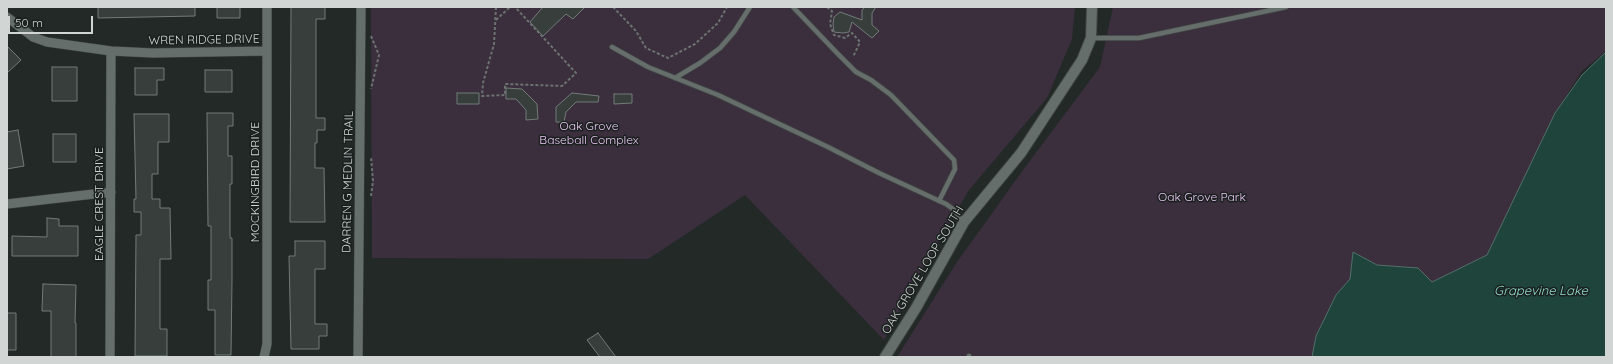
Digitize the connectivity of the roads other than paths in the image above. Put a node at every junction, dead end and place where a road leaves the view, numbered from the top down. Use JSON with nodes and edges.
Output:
{"nodes":[{"id":1,"x":267,"y":7,"type":"edge"},
{"id":2,"x":361,"y":7,"type":"edge"},
{"id":3,"x":750,"y":7,"type":"edge"},
{"id":4,"x":793,"y":7,"type":"edge"},
{"id":5,"x":1092,"y":7,"type":"edge"},
{"id":6,"x":1286,"y":7,"type":"edge"},
{"id":7,"x":7,"y":17,"type":"edge"},
{"id":8,"x":1091,"y":38,"type":"junction"},
{"id":9,"x":612,"y":47,"type":"dead end"},
{"id":10,"x":111,"y":51,"type":"junction"},
{"id":11,"x":267,"y":51,"type":"junction"},
{"id":12,"x":676,"y":78,"type":"junction"},
{"id":13,"x":111,"y":192,"type":"junction"},
{"id":14,"x":939,"y":201,"type":"junction"},
{"id":15,"x":7,"y":204,"type":"edge"},
{"id":16,"x":964,"y":222,"type":"junction"},
{"id":17,"x":110,"y":357,"type":"edge"},
{"id":18,"x":264,"y":357,"type":"edge"},
{"id":19,"x":358,"y":357,"type":"edge"},
{"id":20,"x":885,"y":357,"type":"edge"}],
"edges":[{"from":1,"to":11,"type":"street","name":"MOCKINGBIRD DRIVE"},
{"from":2,"to":19,"type":"street","name":"DARREN G MEDLIN TRAIL"},
{"from":3,"to":12,"type":"lane"},
{"from":4,"to":14,"type":"lane"},
{"from":5,"to":8,"type":"street"},
{"from":6,"to":8,"type":"lane"},
{"from":7,"to":10,"type":"street","name":"WREN RIDGE DRIVE"},
{"from":8,"to":16,"type":"street","name":"OAK GROVE LOOP SOUTH"},
{"from":9,"to":12,"type":"lane"},
{"from":10,"to":11,"type":"street","name":"WREN RIDGE DRIVE"},
{"from":10,"to":13,"type":"street","name":"EAGLE CREST DRIVE"},
{"from":11,"to":18,"type":"street","name":"MOCKINGBIRD DRIVE"},
{"from":12,"to":14,"type":"lane"},
{"from":13,"to":15,"type":"street"},
{"from":13,"to":17,"type":"street","name":"EAGLE CREST DRIVE"},
{"from":14,"to":16,"type":"lane"},
{"from":16,"to":20,"type":"street","name":"OAK GROVE LOOP SOUTH"}]}
